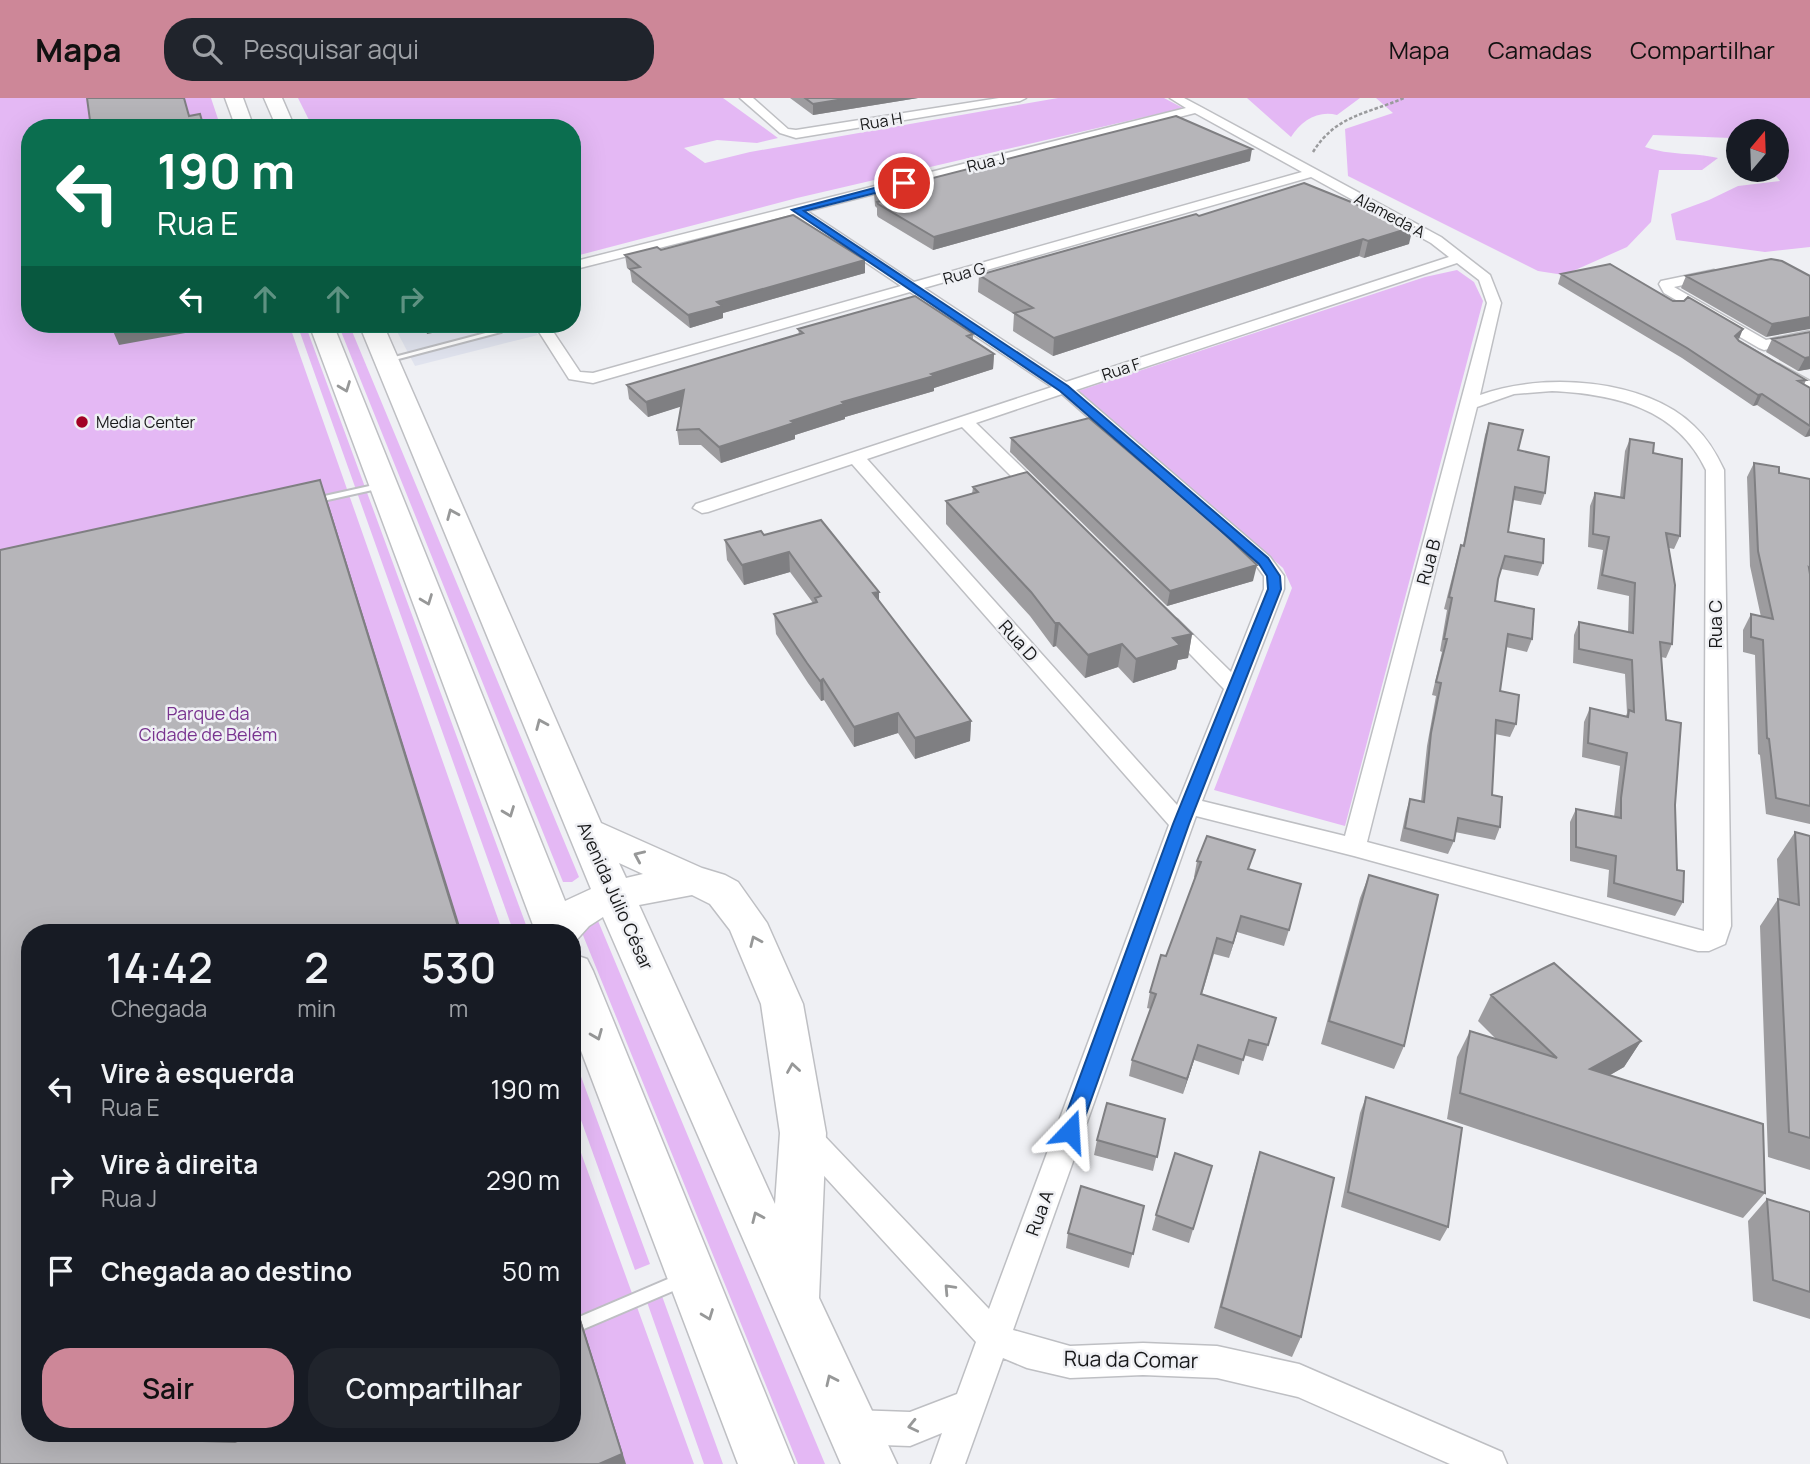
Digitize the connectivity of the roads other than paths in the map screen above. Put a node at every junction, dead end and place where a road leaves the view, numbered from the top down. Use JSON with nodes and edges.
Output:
{"nodes":[{"id":1,"x":234,"y":98,"type":"edge"},
{"id":2,"x":273,"y":98,"type":"edge"},
{"id":3,"x":746,"y":98,"type":"edge"},
{"id":4,"x":1020,"y":98,"type":"edge"},
{"id":5,"x":1176,"y":98,"type":"edge"},
{"id":6,"x":1197,"y":109,"type":"junction"},
{"id":7,"x":242,"y":119,"type":"edge"},
{"id":8,"x":282,"y":119,"type":"edge"},
{"id":9,"x":1305,"y":169,"type":"junction"},
{"id":10,"x":797,"y":210,"type":"junction"},
{"id":11,"x":1461,"y":257,"type":"junction"},
{"id":12,"x":581,"y":264,"type":"edge"},
{"id":13,"x":1723,"y":272,"type":"edge"},
{"id":14,"x":915,"y":287,"type":"junction"},
{"id":15,"x":1647,"y":289,"type":"edge"},
{"id":16,"x":324,"y":333,"type":"edge"},
{"id":17,"x":376,"y":333,"type":"edge"},
{"id":18,"x":491,"y":333,"type":"edge"},
{"id":19,"x":547,"y":333,"type":"edge"},
{"id":20,"x":1810,"y":337,"type":"edge"},
{"id":21,"x":387,"y":360,"type":"junction"},
{"id":22,"x":1064,"y":388,"type":"junction"},
{"id":23,"x":1810,"y":388,"type":"edge"},
{"id":24,"x":1470,"y":404,"type":"junction"},
{"id":25,"x":966,"y":422,"type":"junction"},
{"id":26,"x":856,"y":458,"type":"junction"},
{"id":27,"x":383,"y":485,"type":"junction"},
{"id":28,"x":304,"y":503,"type":"edge"},
{"id":29,"x":1053,"y":507,"type":"edge"},
{"id":30,"x":702,"y":508,"type":"dead end"},
{"id":31,"x":1158,"y":611,"type":"edge"},
{"id":32,"x":1235,"y":688,"type":"junction"},
{"id":33,"x":1185,"y":815,"type":"junction"},
{"id":34,"x":586,"y":832,"type":"junction"},
{"id":35,"x":1354,"y":847,"type":"junction"},
{"id":36,"x":692,"y":880,"type":"junction"},
{"id":37,"x":616,"y":898,"type":"junction"},
{"id":38,"x":554,"y":924,"type":"edge"},
{"id":39,"x":567,"y":924,"type":"edge"},
{"id":40,"x":581,"y":994,"type":"edge"},
{"id":41,"x":803,"y":1133,"type":"junction"},
{"id":42,"x":693,"y":1276,"type":"junction"},
{"id":43,"x":794,"y":1302,"type":"junction"},
{"id":44,"x":581,"y":1323,"type":"edge"},
{"id":45,"x":995,"y":1339,"type":"junction"},
{"id":46,"x":969,"y":1406,"type":"junction"},
{"id":47,"x":861,"y":1445,"type":"edge"},
{"id":48,"x":766,"y":1464,"type":"edge"},
{"id":49,"x":948,"y":1464,"type":"edge"},
{"id":50,"x":1490,"y":1464,"type":"edge"}],
"edges":[{"from":1,"to":7,"type":"main road"},
{"from":2,"to":8,"type":"main road"},
{"from":3,"to":4,"type":"street","name":"Rua H"},
{"from":5,"to":6,"type":"street","name":"Alameda A"},
{"from":6,"to":9,"type":"street","name":"Alameda A"},
{"from":6,"to":10,"type":"street","name":"Rua J"},
{"from":9,"to":11,"type":"street","name":"Alameda A"},
{"from":9,"to":14,"type":"street","name":"Rua G"},
{"from":10,"to":12,"type":"street","name":"Rua J"},
{"from":10,"to":14,"type":"street"},
{"from":11,"to":22,"type":"street","name":"Rua F"},
{"from":11,"to":24,"type":"street","name":"Alameda A"},
{"from":13,"to":20,"type":"street"},
{"from":14,"to":19,"type":"street","name":"Rua G"},
{"from":14,"to":22,"type":"street"},
{"from":15,"to":23,"type":"street"},
{"from":16,"to":27,"type":"main road","one_way":true},
{"from":17,"to":21,"type":"main road","name":"Avenida Júlio César"},
{"from":18,"to":21,"type":"lane"},
{"from":34,"to":21,"type":"main road","name":"Avenida Júlio César","one_way":true},
{"from":22,"to":25,"type":"street","name":"Rua F"},
{"from":22,"to":32,"type":"street","name":"Rua A"},
{"from":24,"to":35,"type":"street","name":"Rua B"},
{"from":24,"to":35,"type":"street","name":"Rua C"},
{"from":25,"to":26,"type":"street","name":"Rua F"},
{"from":25,"to":29,"type":"street"},
{"from":26,"to":30,"type":"street","name":"Rua F"},
{"from":26,"to":33,"type":"street","name":"Rua D"},
{"from":27,"to":28,"type":"lane"},
{"from":27,"to":38,"type":"main road","one_way":true},
{"from":31,"to":32,"type":"street"},
{"from":32,"to":33,"type":"street","name":"Rua A"},
{"from":33,"to":35,"type":"street"},
{"from":33,"to":45,"type":"street","name":"Rua A"},
{"from":36,"to":34,"type":"main road","one_way":true},
{"from":34,"to":37,"type":"main road","name":"Avenida Júlio César"},
{"from":36,"to":37,"type":"main road"},
{"from":41,"to":36,"type":"main road","one_way":true},
{"from":37,"to":39,"type":"main road"},
{"from":43,"to":37,"type":"main road","name":"Avenida Júlio César","one_way":true},
{"from":40,"to":42,"type":"main road","one_way":true},
{"from":41,"to":43,"type":"main road"},
{"from":45,"to":41,"type":"street","name":"Rua da Comar","one_way":true},
{"from":42,"to":44,"type":"lane"},
{"from":42,"to":48,"type":"main road","one_way":true},
{"from":47,"to":43,"type":"main road","name":"Avenida Júlio César","one_way":true},
{"from":45,"to":46,"type":"street","name":"Rua A"},
{"from":45,"to":50,"type":"street","name":"Rua da Comar"},
{"from":46,"to":47,"type":"street","one_way":true},
{"from":46,"to":49,"type":"street","name":"Rua A"}]}
